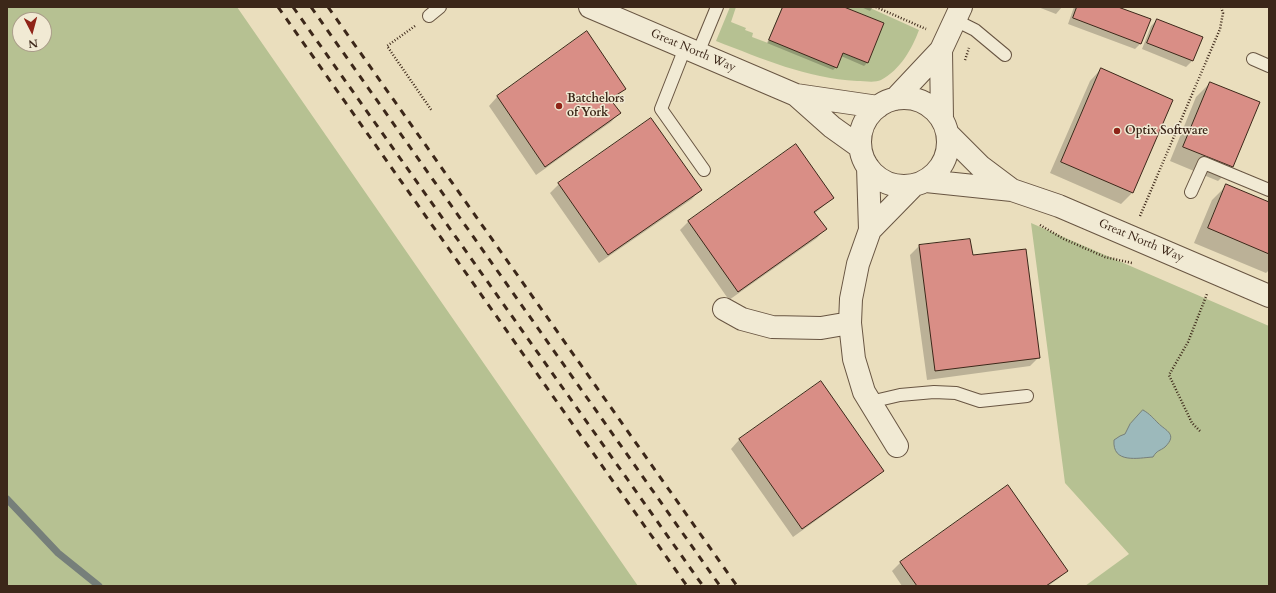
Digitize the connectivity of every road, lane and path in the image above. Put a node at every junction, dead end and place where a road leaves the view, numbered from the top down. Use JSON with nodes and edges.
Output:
{"nodes":[{"id":1,"x":440,"y":7,"type":"edge"},
{"id":2,"x":590,"y":7,"type":"edge"},
{"id":3,"x":717,"y":7,"type":"edge"},
{"id":4,"x":876,"y":7,"type":"edge"},
{"id":5,"x":1221,"y":7,"type":"edge"},
{"id":6,"x":429,"y":16,"type":"joint"},
{"id":7,"x":951,"y":28,"type":"edge"},
{"id":8,"x":691,"y":50,"type":"junction"},
{"id":9,"x":1005,"y":55,"type":"dead end"},
{"id":10,"x":1253,"y":60,"type":"dead end"},
{"id":11,"x":1269,"y":66,"type":"edge"},
{"id":12,"x":796,"y":95,"type":"junction"},
{"id":13,"x":886,"y":103,"type":"junction"},
{"id":14,"x":432,"y":111,"type":"dead end"},
{"id":15,"x":945,"y":127,"type":"junction"},
{"id":16,"x":860,"y":148,"type":"junction"},
{"id":17,"x":868,"y":167,"type":"junction"},
{"id":18,"x":704,"y":170,"type":"dead end"},
{"id":19,"x":919,"y":183,"type":"junction"},
{"id":20,"x":1012,"y":190,"type":"junction"},
{"id":21,"x":1269,"y":190,"type":"edge"},
{"id":22,"x":1191,"y":192,"type":"dead end"},
{"id":23,"x":870,"y":230,"type":"junction"},
{"id":24,"x":1131,"y":236,"type":"junction"},
{"id":25,"x":1215,"y":273,"type":"junction"},
{"id":26,"x":1269,"y":296,"type":"edge"},
{"id":27,"x":724,"y":309,"type":"dead end"},
{"id":28,"x":850,"y":323,"type":"junction"},
{"id":29,"x":1027,"y":396,"type":"dead end"},
{"id":30,"x":870,"y":402,"type":"junction"},
{"id":31,"x":1200,"y":431,"type":"dead end"},
{"id":32,"x":897,"y":446,"type":"dead end"}],
"edges":[{"from":1,"to":6,"type":"lane"},
{"from":2,"to":8,"type":"street","name":"Great North Way"},
{"from":3,"to":8,"type":"lane"},
{"from":4,"to":7,"type":"path"},
{"from":5,"to":24,"type":"path"},
{"from":6,"to":14,"type":"path"},
{"from":7,"to":9,"type":"lane"},
{"from":7,"to":13,"type":"street"},
{"from":7,"to":15,"type":"street"},
{"from":8,"to":12,"type":"street","name":"Great North Way"},
{"from":8,"to":18,"type":"lane"},
{"from":10,"to":11,"type":"lane"},
{"from":12,"to":13,"type":"street","name":"Great North Way"},
{"from":12,"to":16,"type":"street","name":"Great North Way"},
{"from":13,"to":15,"type":"street"},
{"from":13,"to":16,"type":"street"},
{"from":15,"to":19,"type":"street"},
{"from":15,"to":20,"type":"street","name":"Great North Way"},
{"from":16,"to":17,"type":"street"},
{"from":17,"to":19,"type":"street"},
{"from":17,"to":23,"type":"street"},
{"from":19,"to":20,"type":"street","name":"Great North Way"},
{"from":19,"to":23,"type":"street"},
{"from":20,"to":24,"type":"street","name":"Great North Way"},
{"from":21,"to":22,"type":"lane"},
{"from":23,"to":28,"type":"street"},
{"from":24,"to":25,"type":"street","name":"Great North Way"},
{"from":25,"to":26,"type":"street","name":"Great North Way"},
{"from":25,"to":31,"type":"path"},
{"from":27,"to":28,"type":"street"},
{"from":28,"to":30,"type":"street"},
{"from":29,"to":30,"type":"lane"},
{"from":30,"to":32,"type":"street"}]}
